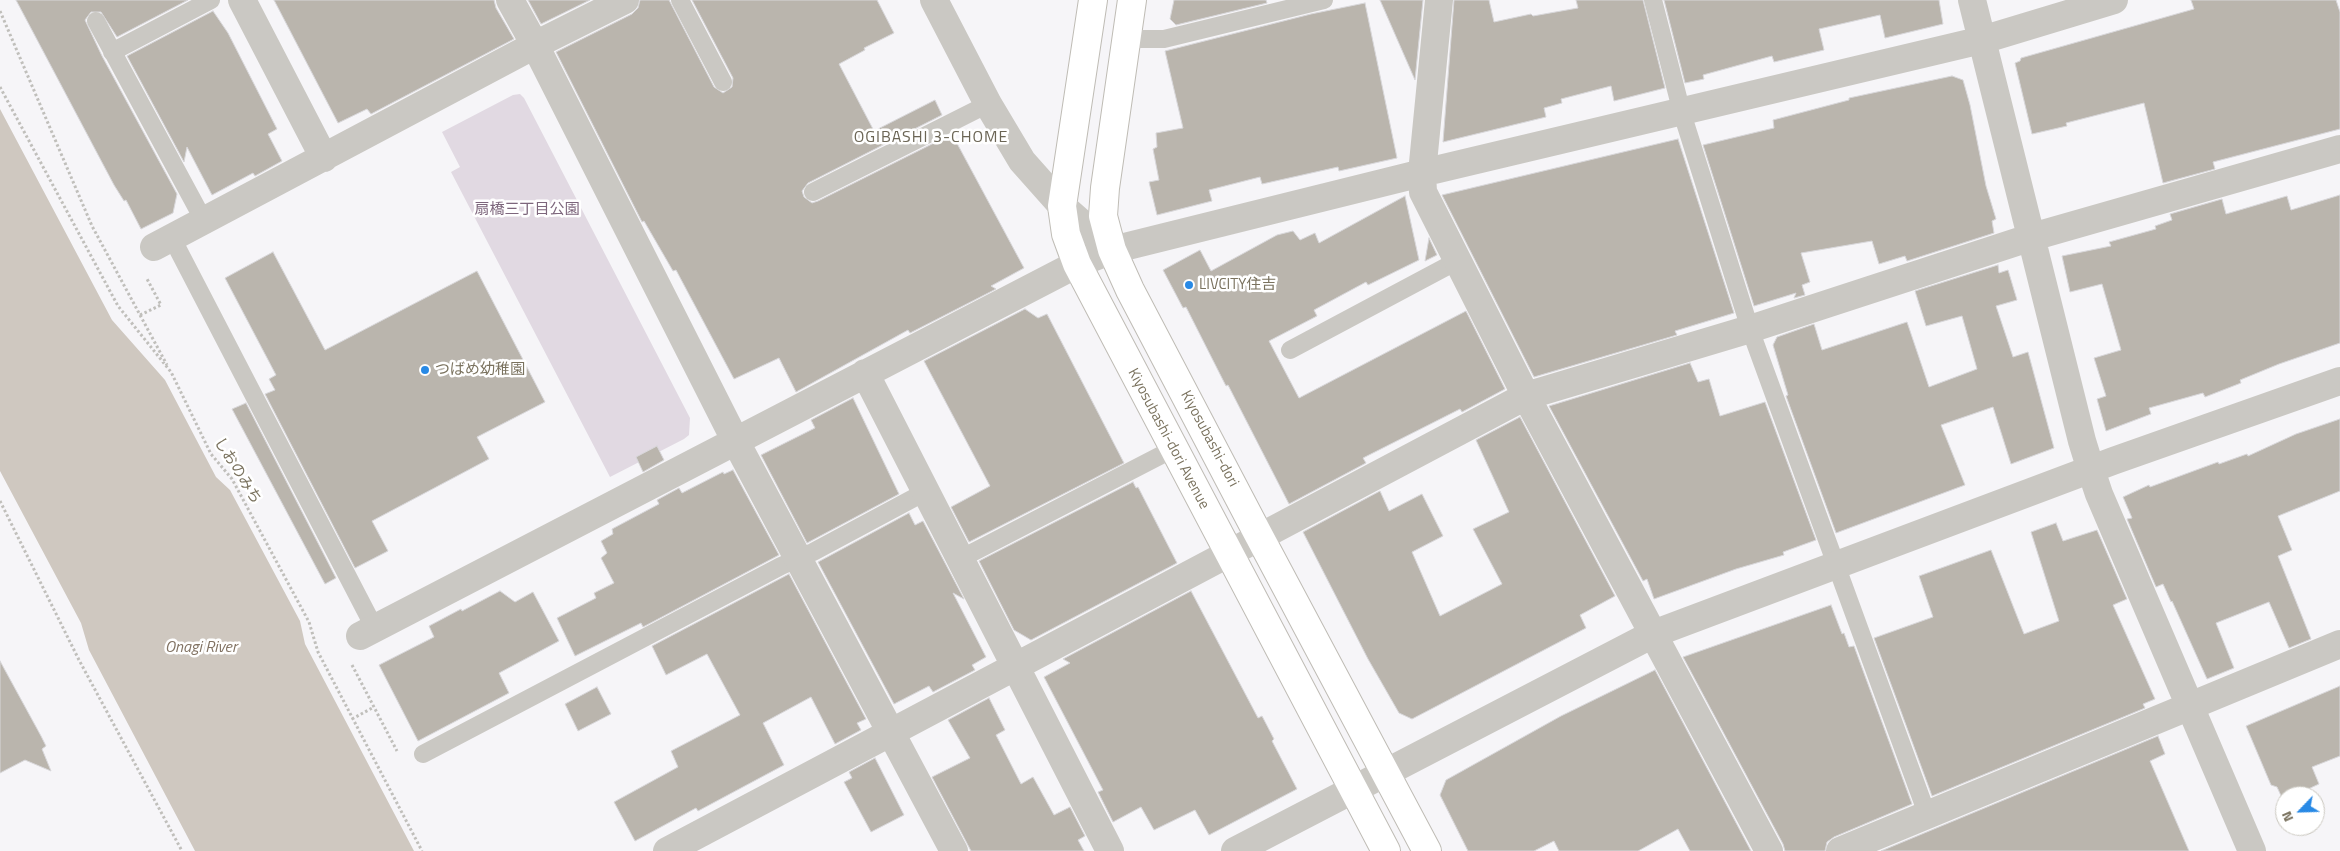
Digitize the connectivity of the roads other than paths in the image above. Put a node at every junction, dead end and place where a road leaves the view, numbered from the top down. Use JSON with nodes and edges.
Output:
{"nodes":[{"id":1,"x":212,"y":0,"type":"edge"},
{"id":2,"x":242,"y":0,"type":"edge"},
{"id":3,"x":510,"y":0,"type":"edge"},
{"id":4,"x":625,"y":0,"type":"edge"},
{"id":5,"x":680,"y":0,"type":"edge"},
{"id":6,"x":934,"y":0,"type":"edge"},
{"id":7,"x":1093,"y":0,"type":"edge"},
{"id":8,"x":1132,"y":0,"type":"edge"},
{"id":9,"x":1324,"y":0,"type":"edge"},
{"id":10,"x":1438,"y":0,"type":"edge"},
{"id":11,"x":1653,"y":0,"type":"edge"},
{"id":12,"x":1972,"y":0,"type":"edge"},
{"id":13,"x":2114,"y":0,"type":"edge"},
{"id":14,"x":96,"y":21,"type":"dead end"},
{"id":15,"x":1126,"y":39,"type":"junction"},
{"id":16,"x":1982,"y":40,"type":"junction"},
{"id":17,"x":535,"y":45,"type":"junction"},
{"id":18,"x":112,"y":52,"type":"junction"},
{"id":19,"x":723,"y":82,"type":"dead end"},
{"id":20,"x":988,"y":104,"type":"junction"},
{"id":21,"x":1682,"y":112,"type":"junction"},
{"id":22,"x":2340,"y":148,"type":"edge"},
{"id":23,"x":324,"y":158,"type":"junction"},
{"id":24,"x":1422,"y":173,"type":"junction"},
{"id":25,"x":813,"y":192,"type":"dead end"},
{"id":26,"x":1062,"y":206,"type":"junction"},
{"id":27,"x":204,"y":221,"type":"junction"},
{"id":28,"x":2032,"y":237,"type":"junction"},
{"id":29,"x":163,"y":243,"type":"joint"},
{"id":30,"x":1112,"y":250,"type":"junction"},
{"id":31,"x":1458,"y":261,"type":"junction"},
{"id":32,"x":1077,"y":264,"type":"junction"},
{"id":33,"x":1750,"y":329,"type":"junction"},
{"id":34,"x":1290,"y":350,"type":"dead end"},
{"id":35,"x":865,"y":373,"type":"junction"},
{"id":36,"x":2340,"y":380,"type":"edge"},
{"id":37,"x":1526,"y":396,"type":"junction"},
{"id":38,"x":735,"y":440,"type":"junction"},
{"id":39,"x":1173,"y":449,"type":"junction"},
{"id":40,"x":2091,"y":470,"type":"junction"},
{"id":41,"x":925,"y":492,"type":"junction"},
{"id":42,"x":1260,"y":537,"type":"junction"},
{"id":43,"x":1228,"y":554,"type":"junction"},
{"id":44,"x":798,"y":559,"type":"junction"},
{"id":45,"x":960,"y":559,"type":"junction"},
{"id":46,"x":1836,"y":565,"type":"junction"},
{"id":47,"x":368,"y":632,"type":"joint"},
{"id":48,"x":1653,"y":634,"type":"junction"},
{"id":49,"x":2340,"y":644,"type":"edge"},
{"id":50,"x":1015,"y":666,"type":"junction"},
{"id":51,"x":2190,"y":706,"type":"junction"},
{"id":52,"x":890,"y":732,"type":"junction"},
{"id":53,"x":423,"y":754,"type":"dead end"},
{"id":54,"x":1385,"y":773,"type":"junction"},
{"id":55,"x":1354,"y":789,"type":"junction"},
{"id":56,"x":1927,"y":814,"type":"junction"},
{"id":57,"x":2246,"y":849,"type":"edge"},
{"id":58,"x":667,"y":851,"type":"edge"},
{"id":59,"x":954,"y":851,"type":"edge"},
{"id":60,"x":1110,"y":851,"type":"edge"},
{"id":61,"x":1235,"y":851,"type":"edge"},
{"id":62,"x":1386,"y":851,"type":"edge"},
{"id":63,"x":1426,"y":851,"type":"edge"},
{"id":64,"x":1769,"y":851,"type":"edge"},
{"id":65,"x":1840,"y":851,"type":"edge"}],
"edges":[{"from":1,"to":18,"type":"lane"},
{"from":2,"to":23,"type":"street"},
{"from":3,"to":17,"type":"street"},
{"from":4,"to":17,"type":"street"},
{"from":5,"to":19,"type":"lane"},
{"from":6,"to":20,"type":"street"},
{"from":7,"to":26,"type":"main road","name":"Kiyosubashi-dori Avenue"},
{"from":8,"to":15,"type":"main road","name":"Kiyosubashi-dori"},
{"from":9,"to":15,"type":"lane"},
{"from":10,"to":24,"type":"street"},
{"from":11,"to":21,"type":"lane"},
{"from":12,"to":16,"type":"street"},
{"from":13,"to":16,"type":"street"},
{"from":14,"to":18,"type":"lane"},
{"from":15,"to":30,"type":"main road","name":"Kiyosubashi-dori"},
{"from":16,"to":21,"type":"street"},
{"from":16,"to":28,"type":"street"},
{"from":17,"to":23,"type":"street"},
{"from":17,"to":38,"type":"street"},
{"from":18,"to":27,"type":"lane"},
{"from":20,"to":25,"type":"lane"},
{"from":20,"to":26,"type":"street"},
{"from":21,"to":24,"type":"street"},
{"from":21,"to":33,"type":"lane"},
{"from":22,"to":28,"type":"street"},
{"from":23,"to":27,"type":"street"},
{"from":24,"to":30,"type":"street"},
{"from":24,"to":31,"type":"street"},
{"from":26,"to":30,"type":"street"},
{"from":26,"to":32,"type":"main road","name":"Kiyosubashi-dori Avenue"},
{"from":27,"to":29,"type":"street"},
{"from":28,"to":33,"type":"street"},
{"from":28,"to":40,"type":"street"},
{"from":29,"to":47,"type":"lane"},
{"from":30,"to":32,"type":"street"},
{"from":30,"to":42,"type":"main road","name":"Kiyosubashi-dori"},
{"from":31,"to":34,"type":"lane"},
{"from":31,"to":37,"type":"street"},
{"from":32,"to":35,"type":"street"},
{"from":32,"to":39,"type":"main road","name":"Kiyosubashi-dori Avenue"},
{"from":33,"to":37,"type":"street"},
{"from":33,"to":46,"type":"lane"},
{"from":35,"to":38,"type":"street"},
{"from":35,"to":41,"type":"street"},
{"from":36,"to":40,"type":"street"},
{"from":37,"to":42,"type":"street"},
{"from":37,"to":48,"type":"street"},
{"from":38,"to":44,"type":"street"},
{"from":38,"to":47,"type":"street"},
{"from":39,"to":43,"type":"main road","name":"Kiyosubashi-dori Avenue"},
{"from":39,"to":45,"type":"lane"},
{"from":40,"to":46,"type":"street"},
{"from":40,"to":51,"type":"street"},
{"from":41,"to":44,"type":"lane"},
{"from":41,"to":45,"type":"street"},
{"from":42,"to":43,"type":"street"},
{"from":42,"to":54,"type":"main road","name":"Kiyosubashi-dori"},
{"from":43,"to":50,"type":"street"},
{"from":43,"to":55,"type":"main road","name":"Kiyosubashi-dori Avenue"},
{"from":44,"to":52,"type":"street"},
{"from":44,"to":53,"type":"lane"},
{"from":45,"to":50,"type":"street"},
{"from":46,"to":48,"type":"street"},
{"from":46,"to":56,"type":"lane"},
{"from":48,"to":54,"type":"street"},
{"from":48,"to":64,"type":"street"},
{"from":49,"to":51,"type":"street"},
{"from":50,"to":52,"type":"street"},
{"from":50,"to":60,"type":"street"},
{"from":51,"to":56,"type":"street"},
{"from":51,"to":57,"type":"street"},
{"from":52,"to":58,"type":"street"},
{"from":52,"to":59,"type":"street"},
{"from":54,"to":55,"type":"street"},
{"from":54,"to":63,"type":"main road","name":"Kiyosubashi-dori"},
{"from":55,"to":61,"type":"street"},
{"from":55,"to":62,"type":"main road","name":"Kiyosubashi-dori Avenue"},
{"from":56,"to":65,"type":"street"}]}
